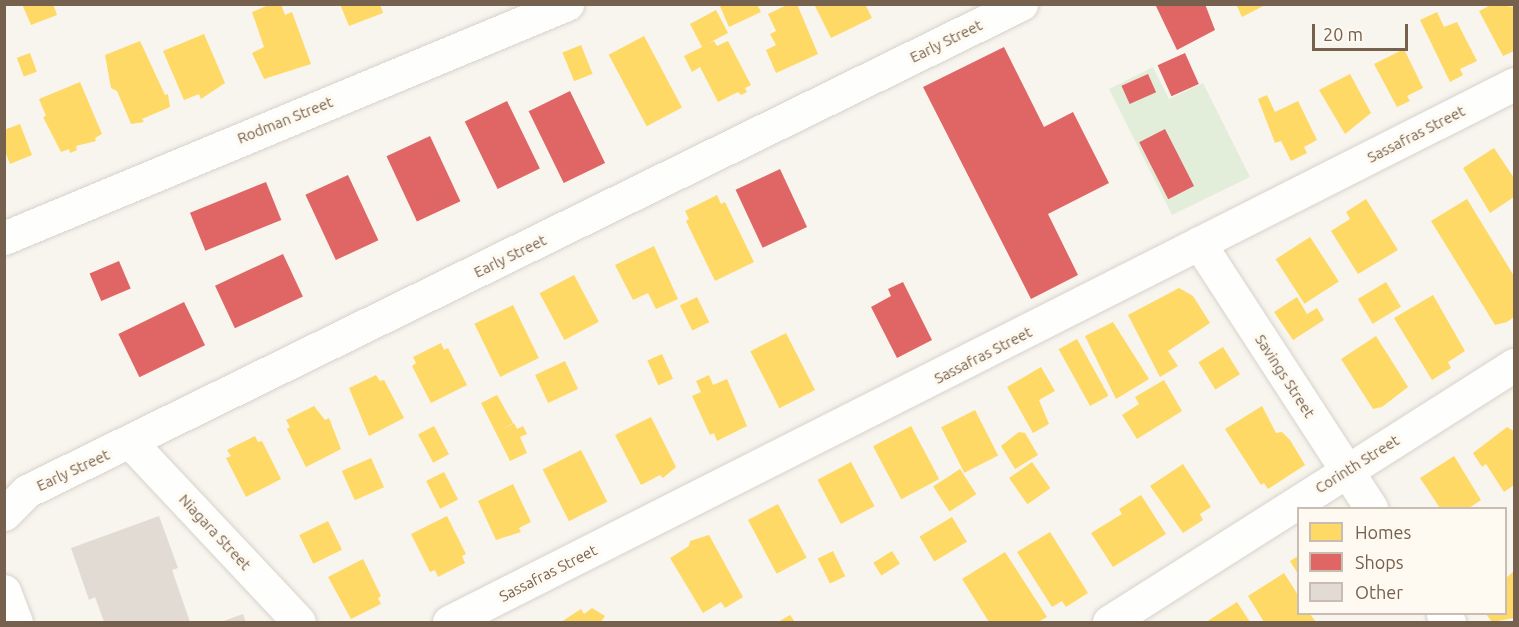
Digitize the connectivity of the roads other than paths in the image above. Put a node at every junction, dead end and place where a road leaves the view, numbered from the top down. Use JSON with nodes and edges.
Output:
{"nodes":[{"id":1,"x":567,"y":4,"type":"edge"},
{"id":2,"x":1020,"y":4,"type":"edge"},
{"id":3,"x":1515,"y":84,"type":"edge"},
{"id":4,"x":4,"y":238,"type":"edge"},
{"id":5,"x":1199,"y":243,"type":"junction"},
{"id":6,"x":1515,"y":365,"type":"edge"},
{"id":7,"x":131,"y":443,"type":"junction"},
{"id":8,"x":1346,"y":471,"type":"junction"},
{"id":9,"x":1370,"y":507,"type":"edge"},
{"id":10,"x":4,"y":514,"type":"edge"},
{"id":11,"x":4,"y":591,"type":"edge"},
{"id":12,"x":16,"y":622,"type":"edge"},
{"id":13,"x":299,"y":622,"type":"edge"},
{"id":14,"x":449,"y":622,"type":"edge"},
{"id":15,"x":1109,"y":622,"type":"edge"}],
"edges":[{"from":1,"to":4,"type":"street","name":"Rodman Street"},
{"from":2,"to":7,"type":"street","name":"Early Street"},
{"from":3,"to":5,"type":"street","name":"Sassafras Street"},
{"from":5,"to":8,"type":"street","name":"Savings Street"},
{"from":5,"to":14,"type":"street","name":"Sassafras Street"},
{"from":6,"to":8,"type":"street","name":"Corinth Street"},
{"from":7,"to":10,"type":"street","name":"Early Street"},
{"from":7,"to":13,"type":"street","name":"Niagara Street"},
{"from":8,"to":9,"type":"street","name":"Savings Street"},
{"from":8,"to":15,"type":"street","name":"Corinth Street"},
{"from":11,"to":12,"type":"street"}]}
